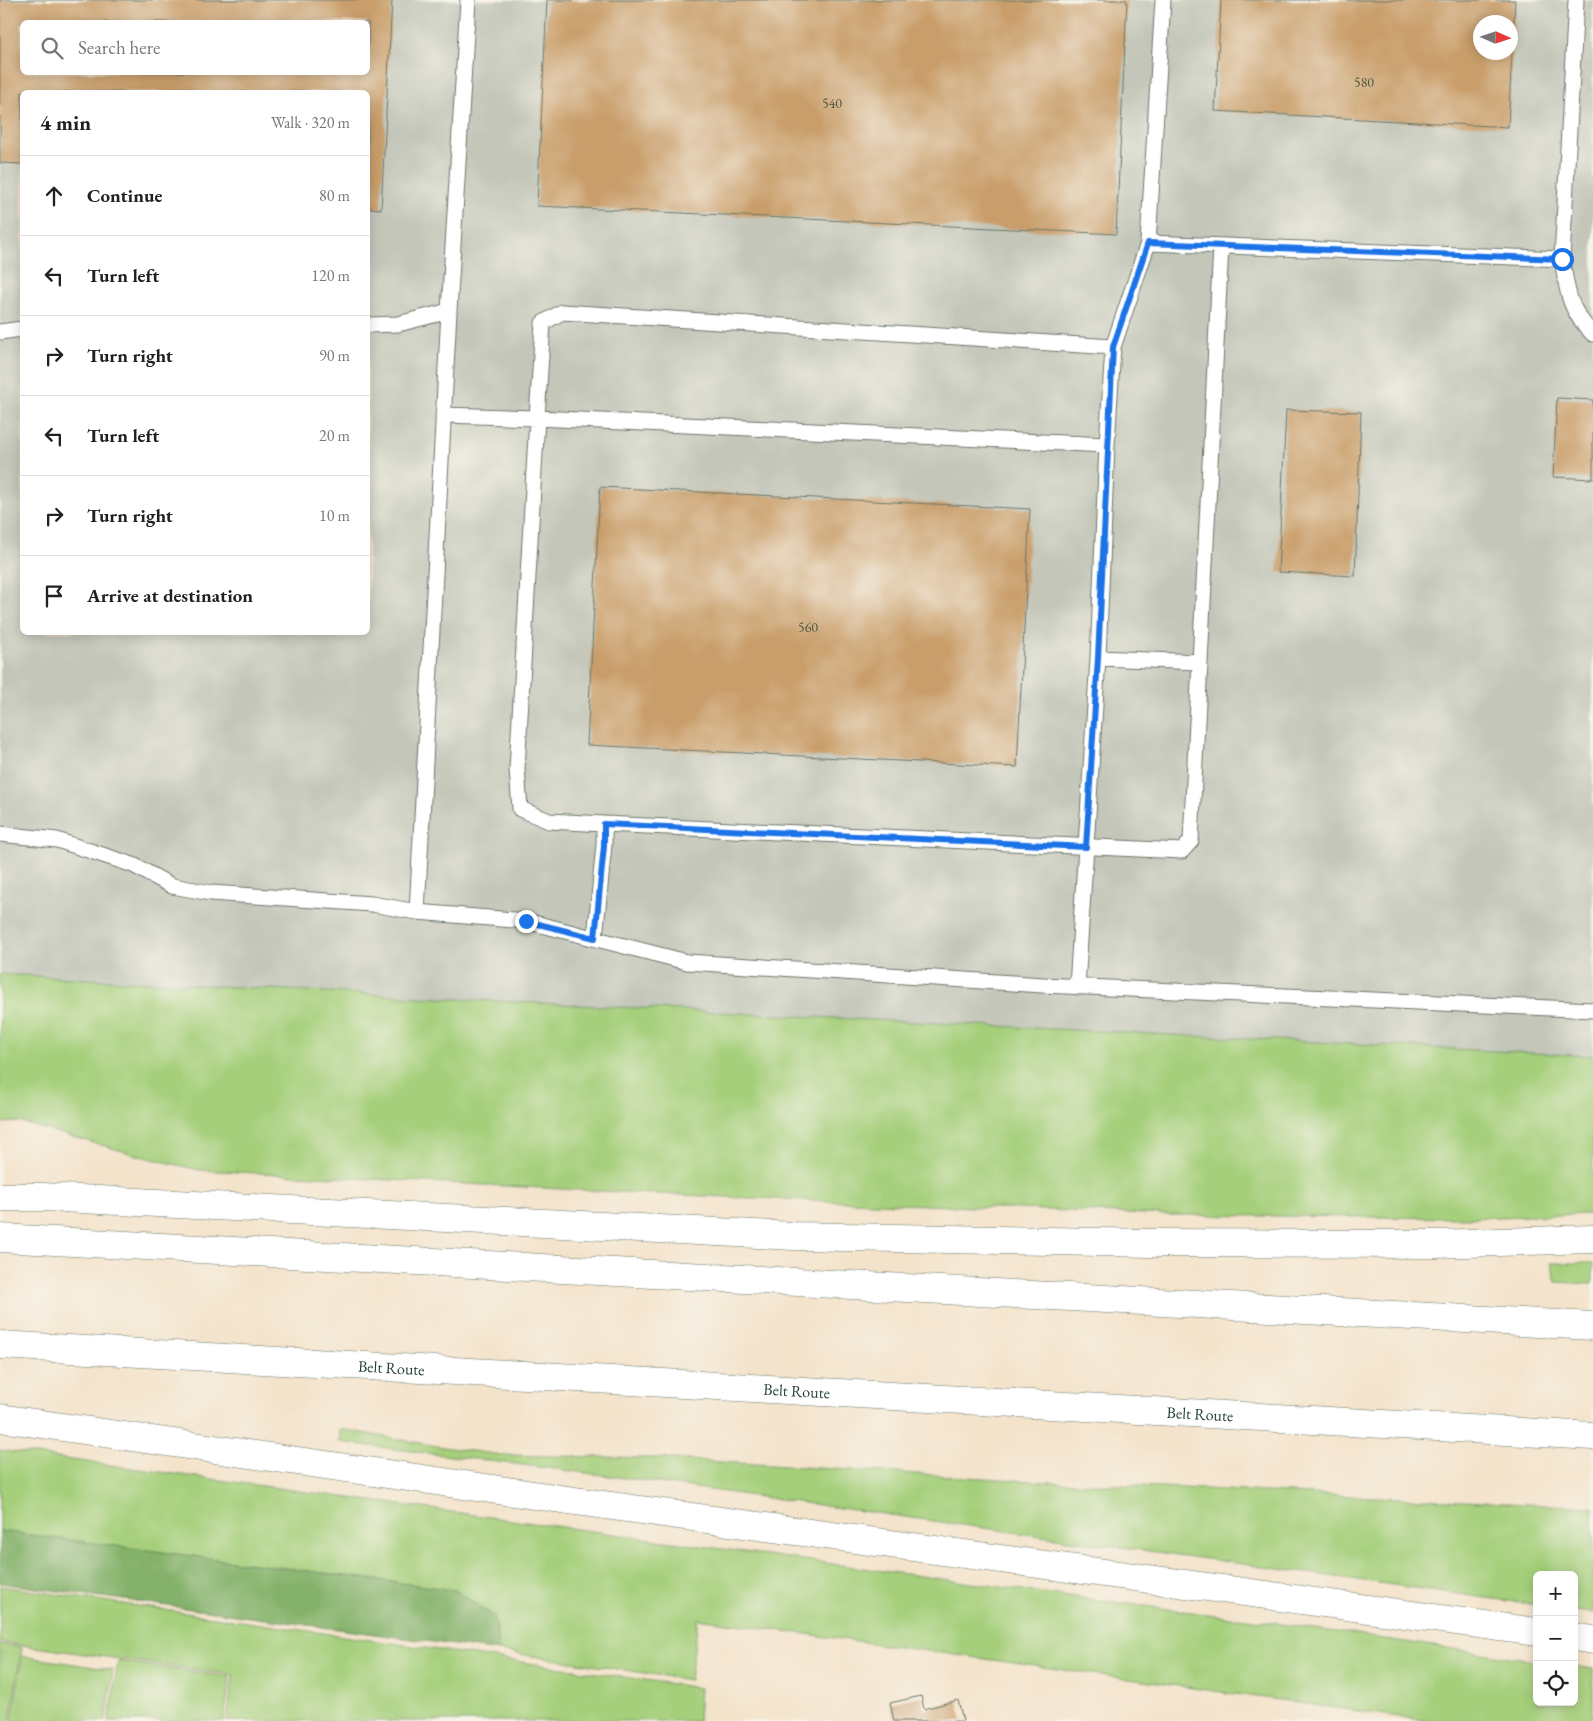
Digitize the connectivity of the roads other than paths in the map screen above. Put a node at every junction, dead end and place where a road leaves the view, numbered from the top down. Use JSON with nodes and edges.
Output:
{"nodes":[{"id":1,"x":468,"y":0,"type":"edge"},
{"id":2,"x":1163,"y":0,"type":"edge"},
{"id":3,"x":1576,"y":0,"type":"edge"},
{"id":4,"x":1148,"y":243,"type":"junction"},
{"id":5,"x":1221,"y":246,"type":"junction"},
{"id":6,"x":1562,"y":259,"type":"junction"},
{"id":7,"x":449,"y":310,"type":"junction"},
{"id":8,"x":370,"y":325,"type":"edge"},
{"id":9,"x":20,"y":329,"type":"edge"},
{"id":10,"x":0,"y":332,"type":"edge"},
{"id":11,"x":1593,"y":334,"type":"edge"},
{"id":12,"x":1113,"y":347,"type":"junction"},
{"id":13,"x":443,"y":415,"type":"junction"},
{"id":14,"x":537,"y":418,"type":"junction"},
{"id":15,"x":1107,"y":444,"type":"junction"},
{"id":16,"x":1098,"y":658,"type":"junction"},
{"id":17,"x":1200,"y":662,"type":"junction"},
{"id":18,"x":604,"y":824,"type":"junction"},
{"id":19,"x":0,"y":834,"type":"edge"},
{"id":20,"x":1086,"y":847,"type":"junction"},
{"id":21,"x":417,"y":912,"type":"junction"},
{"id":22,"x":595,"y":938,"type":"junction"},
{"id":23,"x":1077,"y":987,"type":"junction"},
{"id":24,"x":1593,"y":1010,"type":"edge"},
{"id":25,"x":0,"y":1197,"type":"edge"},
{"id":26,"x":0,"y":1238,"type":"edge"},
{"id":27,"x":1593,"y":1239,"type":"edge"},
{"id":28,"x":1593,"y":1326,"type":"edge"},
{"id":29,"x":0,"y":1345,"type":"edge"},
{"id":30,"x":0,"y":1418,"type":"edge"},
{"id":31,"x":1593,"y":1436,"type":"edge"},
{"id":32,"x":1533,"y":1631,"type":"edge"},
{"id":33,"x":1578,"y":1638,"type":"edge"},
{"id":34,"x":1593,"y":1640,"type":"edge"}],
"edges":[{"from":1,"to":7,"type":"lane"},
{"from":2,"to":4,"type":"lane"},
{"from":3,"to":6,"type":"lane"},
{"from":4,"to":5,"type":"lane"},
{"from":4,"to":12,"type":"lane"},
{"from":5,"to":6,"type":"lane"},
{"from":5,"to":17,"type":"lane"},
{"from":6,"to":11,"type":"lane"},
{"from":7,"to":8,"type":"lane"},
{"from":7,"to":13,"type":"lane"},
{"from":9,"to":10,"type":"lane"},
{"from":12,"to":14,"type":"lane"},
{"from":12,"to":15,"type":"lane"},
{"from":13,"to":14,"type":"lane"},
{"from":13,"to":21,"type":"lane"},
{"from":14,"to":15,"type":"lane"},
{"from":14,"to":18,"type":"lane"},
{"from":15,"to":16,"type":"lane"},
{"from":16,"to":17,"type":"lane"},
{"from":16,"to":20,"type":"lane"},
{"from":17,"to":20,"type":"lane"},
{"from":18,"to":20,"type":"lane"},
{"from":18,"to":22,"type":"lane"},
{"from":19,"to":21,"type":"lane"},
{"from":20,"to":23,"type":"lane"},
{"from":21,"to":22,"type":"lane"},
{"from":22,"to":23,"type":"lane"},
{"from":23,"to":24,"type":"lane"},
{"from":25,"to":27,"type":"highway"},
{"from":26,"to":28,"type":"highway"},
{"from":29,"to":31,"type":"highway","name":"Belt Route"},
{"from":30,"to":32,"type":"highway"},
{"from":33,"to":34,"type":"highway"}]}
